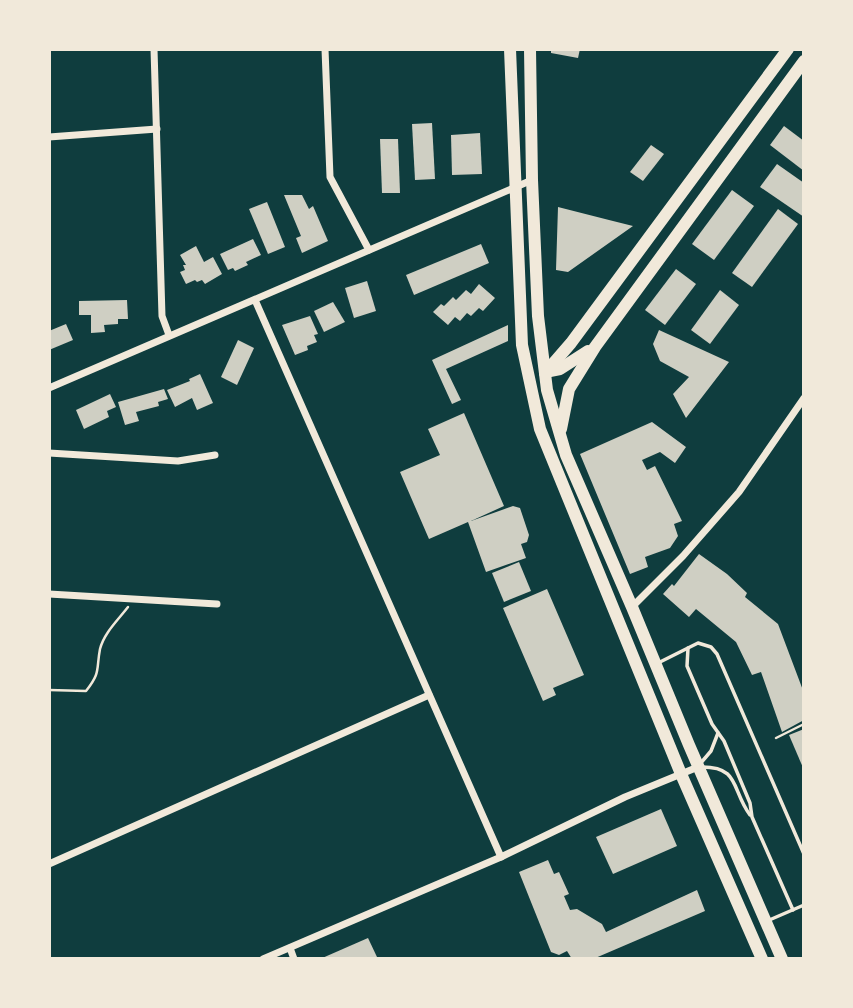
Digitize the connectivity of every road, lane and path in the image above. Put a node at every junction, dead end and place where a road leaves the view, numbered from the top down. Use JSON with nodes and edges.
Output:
{"nodes":[{"id":1,"x":154,"y":49,"type":"edge"},
{"id":2,"x":325,"y":49,"type":"edge"},
{"id":3,"x":510,"y":49,"type":"edge"},
{"id":4,"x":530,"y":49,"type":"edge"},
{"id":5,"x":788,"y":49,"type":"edge"},
{"id":6,"x":804,"y":61,"type":"edge"},
{"id":7,"x":157,"y":129,"type":"junction"},
{"id":8,"x":49,"y":136,"type":"edge"},
{"id":9,"x":532,"y":180,"type":"junction"},
{"id":10,"x":516,"y":185,"type":"junction"},
{"id":11,"x":369,"y":250,"type":"junction"},
{"id":12,"x":256,"y":300,"type":"junction"},
{"id":13,"x":169,"y":335,"type":"junction"},
{"id":14,"x":594,"y":347,"type":"junction"},
{"id":15,"x":545,"y":373,"type":"junction"},
{"id":16,"x":528,"y":378,"type":"junction"},
{"id":17,"x":49,"y":388,"type":"edge"},
{"id":18,"x":804,"y":398,"type":"edge"},
{"id":19,"x":560,"y":432,"type":"junction"},
{"id":20,"x":49,"y":453,"type":"edge"},
{"id":21,"x":215,"y":455,"type":"dead end"},
{"id":22,"x":49,"y":594,"type":"edge"},
{"id":23,"x":135,"y":599,"type":"junction"},
{"id":24,"x":217,"y":604,"type":"dead end"},
{"id":25,"x":632,"y":607,"type":"junction"},
{"id":26,"x":688,"y":648,"type":"junction"},
{"id":27,"x":655,"y":664,"type":"junction"},
{"id":28,"x":49,"y":690,"type":"edge"},
{"id":29,"x":429,"y":695,"type":"junction"},
{"id":30,"x":804,"y":724,"type":"edge"},
{"id":31,"x":718,"y":733,"type":"junction"},
{"id":32,"x":776,"y":738,"type":"dead end"},
{"id":33,"x":698,"y":767,"type":"junction"},
{"id":34,"x":681,"y":774,"type":"junction"},
{"id":35,"x":752,"y":817,"type":"junction"},
{"id":36,"x":804,"y":854,"type":"edge"},
{"id":37,"x":501,"y":857,"type":"junction"},
{"id":38,"x":49,"y":864,"type":"edge"},
{"id":39,"x":804,"y":905,"type":"edge"},
{"id":40,"x":793,"y":910,"type":"junction"},
{"id":41,"x":766,"y":921,"type":"junction"},
{"id":42,"x":289,"y":948,"type":"junction"},
{"id":43,"x":263,"y":959,"type":"edge"},
{"id":44,"x":294,"y":959,"type":"edge"},
{"id":45,"x":762,"y":959,"type":"edge"},
{"id":46,"x":782,"y":959,"type":"edge"}],
"edges":[{"from":1,"to":7,"type":"street"},
{"from":2,"to":11,"type":"street"},
{"from":3,"to":10,"type":"main road"},
{"from":4,"to":9,"type":"main road"},
{"from":5,"to":15,"type":"main road"},
{"from":6,"to":14,"type":"main road"},
{"from":7,"to":8,"type":"street"},
{"from":7,"to":13,"type":"street"},
{"from":9,"to":10,"type":"street"},
{"from":9,"to":15,"type":"main road"},
{"from":10,"to":11,"type":"street"},
{"from":10,"to":16,"type":"main road"},
{"from":11,"to":12,"type":"street"},
{"from":12,"to":13,"type":"street"},
{"from":12,"to":29,"type":"street"},
{"from":13,"to":17,"type":"street"},
{"from":14,"to":15,"type":"main road"},
{"from":14,"to":19,"type":"main road"},
{"from":15,"to":16,"type":"main road"},
{"from":15,"to":19,"type":"main road"},
{"from":16,"to":34,"type":"main road"},
{"from":18,"to":25,"type":"street"},
{"from":19,"to":25,"type":"main road"},
{"from":20,"to":21,"type":"street"},
{"from":22,"to":23,"type":"street"},
{"from":23,"to":24,"type":"street"},
{"from":23,"to":28,"type":"path"},
{"from":25,"to":27,"type":"main road"},
{"from":26,"to":27,"type":"lane"},
{"from":26,"to":31,"type":"lane"},
{"from":26,"to":36,"type":"lane"},
{"from":27,"to":33,"type":"main road"},
{"from":29,"to":37,"type":"street"},
{"from":29,"to":38,"type":"street"},
{"from":30,"to":32,"type":"path"},
{"from":31,"to":33,"type":"lane"},
{"from":31,"to":35,"type":"lane"},
{"from":33,"to":34,"type":"street"},
{"from":33,"to":35,"type":"lane"},
{"from":33,"to":41,"type":"main road"},
{"from":34,"to":37,"type":"street"},
{"from":34,"to":45,"type":"main road"},
{"from":35,"to":40,"type":"lane"},
{"from":37,"to":42,"type":"street"},
{"from":39,"to":40,"type":"lane"},
{"from":40,"to":41,"type":"lane"},
{"from":41,"to":46,"type":"main road"},
{"from":42,"to":43,"type":"street"},
{"from":42,"to":44,"type":"street"}]}
